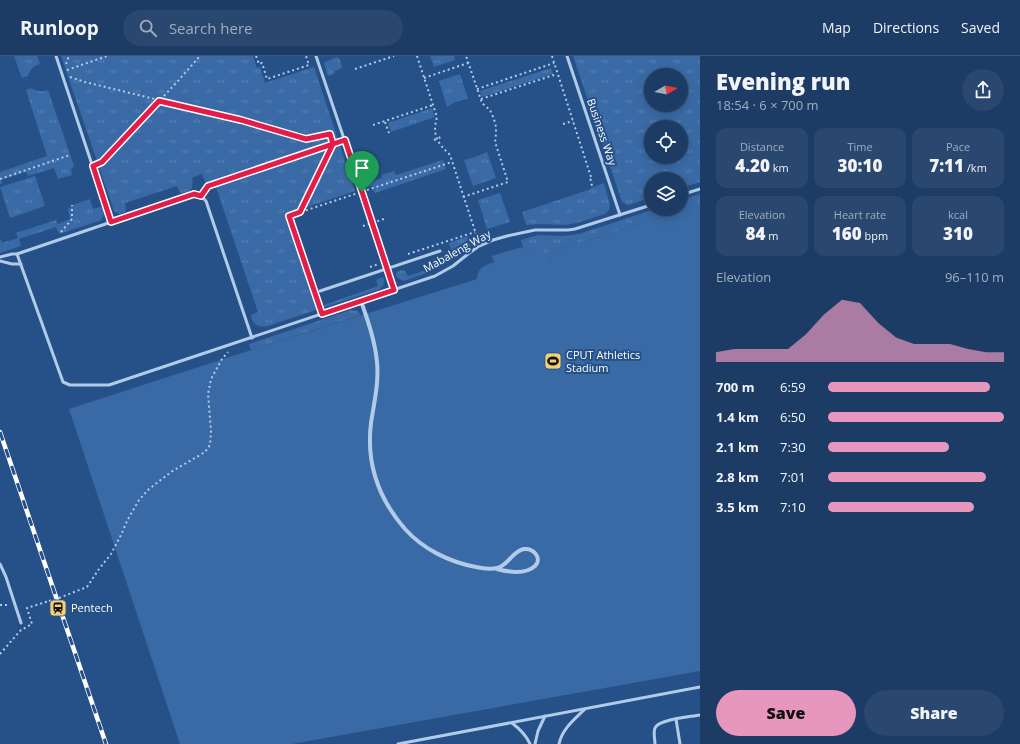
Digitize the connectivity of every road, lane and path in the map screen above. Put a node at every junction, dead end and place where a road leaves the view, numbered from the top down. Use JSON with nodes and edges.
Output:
{"nodes":[{"id":1,"x":56,"y":56,"type":"edge"},
{"id":2,"x":69,"y":56,"type":"edge"},
{"id":3,"x":107,"y":56,"type":"edge"},
{"id":4,"x":200,"y":56,"type":"edge"},
{"id":5,"x":256,"y":56,"type":"edge"},
{"id":6,"x":306,"y":56,"type":"edge"},
{"id":7,"x":316,"y":56,"type":"edge"},
{"id":8,"x":394,"y":56,"type":"edge"},
{"id":9,"x":417,"y":56,"type":"edge"},
{"id":10,"x":466,"y":56,"type":"edge"},
{"id":11,"x":552,"y":56,"type":"edge"},
{"id":12,"x":567,"y":56,"type":"edge"},
{"id":13,"x":468,"y":63,"type":"junction"},
{"id":14,"x":554,"y":63,"type":"junction"},
{"id":15,"x":355,"y":69,"type":"dead end"},
{"id":16,"x":557,"y":74,"type":"junction"},
{"id":17,"x":69,"y":77,"type":"dead end"},
{"id":18,"x":424,"y":78,"type":"junction"},
{"id":19,"x":477,"y":89,"type":"junction"},
{"id":20,"x":498,"y":94,"type":"junction"},
{"id":21,"x":499,"y":97,"type":"dead end"},
{"id":22,"x":480,"y":99,"type":"junction"},
{"id":23,"x":159,"y":101,"type":"junction"},
{"id":24,"x":433,"y":105,"type":"junction"},
{"id":25,"x":339,"y":106,"type":"dead end"},
{"id":26,"x":334,"y":107,"type":"junction"},
{"id":27,"x":573,"y":121,"type":"junction"},
{"id":28,"x":385,"y":122,"type":"junction"},
{"id":29,"x":563,"y":124,"type":"dead end"},
{"id":30,"x":373,"y":125,"type":"dead end"},
{"id":31,"x":389,"y":133,"type":"dead end"},
{"id":32,"x":441,"y":137,"type":"dead end"},
{"id":33,"x":437,"y":139,"type":"junction"},
{"id":34,"x":345,"y":140,"type":"junction"},
{"id":35,"x":434,"y":140,"type":"dead end"},
{"id":36,"x":333,"y":144,"type":"junction"},
{"id":37,"x":70,"y":155,"type":"dead end"},
{"id":38,"x":452,"y":162,"type":"junction"},
{"id":39,"x":93,"y":166,"type":"junction"},
{"id":40,"x":0,"y":179,"type":"edge"},
{"id":41,"x":592,"y":186,"type":"dead end"},
{"id":42,"x":700,"y":189,"type":"edge"},
{"id":43,"x":362,"y":192,"type":"junction"},
{"id":44,"x":688,"y":193,"type":"edge"},
{"id":45,"x":201,"y":196,"type":"junction"},
{"id":46,"x":463,"y":197,"type":"junction"},
{"id":47,"x":72,"y":205,"type":"dead end"},
{"id":48,"x":644,"y":207,"type":"edge"},
{"id":49,"x":300,"y":212,"type":"junction"},
{"id":50,"x":620,"y":215,"type":"junction"},
{"id":51,"x":384,"y":219,"type":"dead end"},
{"id":52,"x":111,"y":222,"type":"junction"},
{"id":53,"x":363,"y":226,"type":"dead end"},
{"id":54,"x":52,"y":243,"type":"junction"},
{"id":55,"x":440,"y":251,"type":"dead end"},
{"id":56,"x":17,"y":254,"type":"junction"},
{"id":57,"x":404,"y":255,"type":"dead end"},
{"id":58,"x":0,"y":257,"type":"edge"},
{"id":59,"x":0,"y":261,"type":"edge"},
{"id":60,"x":20,"y":264,"type":"junction"},
{"id":61,"x":388,"y":269,"type":"junction"},
{"id":62,"x":394,"y":290,"type":"junction"},
{"id":63,"x":320,"y":291,"type":"dead end"},
{"id":64,"x":361,"y":301,"type":"junction"},
{"id":65,"x":322,"y":314,"type":"junction"},
{"id":66,"x":252,"y":338,"type":"junction"},
{"id":67,"x":238,"y":342,"type":"junction"},
{"id":68,"x":0,"y":564,"type":"edge"},
{"id":69,"x":497,"y":568,"type":"junction"},
{"id":70,"x":21,"y":623,"type":"dead end"},
{"id":71,"x":0,"y":654,"type":"edge"},
{"id":72,"x":700,"y":687,"type":"edge"},
{"id":73,"x":585,"y":709,"type":"junction"},
{"id":74,"x":700,"y":715,"type":"edge"},
{"id":75,"x":545,"y":716,"type":"junction"},
{"id":76,"x":676,"y":719,"type":"junction"},
{"id":77,"x":512,"y":722,"type":"junction"},
{"id":78,"x":398,"y":744,"type":"edge"},
{"id":79,"x":530,"y":744,"type":"edge"},
{"id":80,"x":535,"y":744,"type":"edge"},
{"id":81,"x":559,"y":744,"type":"edge"},
{"id":82,"x":655,"y":744,"type":"edge"},
{"id":83,"x":680,"y":744,"type":"edge"}],
"edges":[{"from":1,"to":39,"type":"lane"},
{"from":2,"to":3,"type":"path"},
{"from":4,"to":23,"type":"path"},
{"from":5,"to":6,"type":"path"},
{"from":7,"to":26,"type":"lane"},
{"from":8,"to":15,"type":"path"},
{"from":9,"to":18,"type":"path"},
{"from":10,"to":13,"type":"path"},
{"from":11,"to":14,"type":"path"},
{"from":12,"to":50,"type":"lane","name":"Business Way"},
{"from":13,"to":18,"type":"path"},
{"from":13,"to":19,"type":"path"},
{"from":14,"to":16,"type":"path"},
{"from":14,"to":19,"type":"path"},
{"from":16,"to":20,"type":"path"},
{"from":16,"to":27,"type":"path"},
{"from":17,"to":23,"type":"path"},
{"from":18,"to":24,"type":"path"},
{"from":19,"to":22,"type":"path"},
{"from":20,"to":21,"type":"path"},
{"from":20,"to":22,"type":"path"},
{"from":22,"to":46,"type":"path"},
{"from":23,"to":36,"type":"path"},
{"from":23,"to":39,"type":"path"},
{"from":24,"to":28,"type":"path"},
{"from":24,"to":33,"type":"path"},
{"from":25,"to":26,"type":"lane"},
{"from":26,"to":34,"type":"lane"},
{"from":27,"to":29,"type":"path"},
{"from":27,"to":41,"type":"path"},
{"from":28,"to":30,"type":"path"},
{"from":28,"to":31,"type":"path"},
{"from":32,"to":33,"type":"path"},
{"from":33,"to":35,"type":"path"},
{"from":33,"to":38,"type":"path"},
{"from":34,"to":36,"type":"path"},
{"from":34,"to":43,"type":"lane"},
{"from":36,"to":45,"type":"path"},
{"from":36,"to":49,"type":"path"},
{"from":37,"to":40,"type":"path"},
{"from":38,"to":43,"type":"path"},
{"from":38,"to":46,"type":"path"},
{"from":39,"to":52,"type":"lane"},
{"from":42,"to":44,"type":"lane"},
{"from":43,"to":49,"type":"path"},
{"from":43,"to":61,"type":"lane"},
{"from":45,"to":52,"type":"lane"},
{"from":45,"to":66,"type":"lane"},
{"from":46,"to":57,"type":"path"},
{"from":47,"to":54,"type":"path"},
{"from":48,"to":50,"type":"lane","name":"Mabaleng Way"},
{"from":49,"to":65,"type":"path"},
{"from":50,"to":62,"type":"lane","name":"Mabaleng Way"},
{"from":51,"to":53,"type":"path","bridge":true},
{"from":52,"to":54,"type":"lane"},
{"from":54,"to":56,"type":"lane"},
{"from":55,"to":61,"type":"lane"},
{"from":56,"to":58,"type":"lane"},
{"from":56,"to":60,"type":"lane"},
{"from":59,"to":60,"type":"lane"},
{"from":60,"to":67,"type":"lane","name":"Mabaleng Way"},
{"from":61,"to":62,"type":"lane"},
{"from":61,"to":63,"type":"lane"},
{"from":62,"to":64,"type":"lane","name":"Mabaleng Way"},
{"from":64,"to":65,"type":"lane","name":"Mabaleng Way"},
{"from":64,"to":69,"type":"street"},
{"from":65,"to":66,"type":"lane","name":"Mabaleng Way"},
{"from":66,"to":67,"type":"lane","name":"Mabaleng Way"},
{"from":67,"to":71,"type":"path","bridge":true},
{"from":68,"to":70,"type":"lane"},
{"from":69,"to":69,"type":"street"},
{"from":72,"to":73,"type":"lane"},
{"from":73,"to":75,"type":"lane"},
{"from":73,"to":81,"type":"lane"},
{"from":74,"to":76,"type":"lane"},
{"from":75,"to":77,"type":"lane"},
{"from":75,"to":80,"type":"lane"},
{"from":76,"to":82,"type":"lane"},
{"from":76,"to":83,"type":"lane"},
{"from":77,"to":78,"type":"lane"},
{"from":77,"to":79,"type":"lane"}]}
